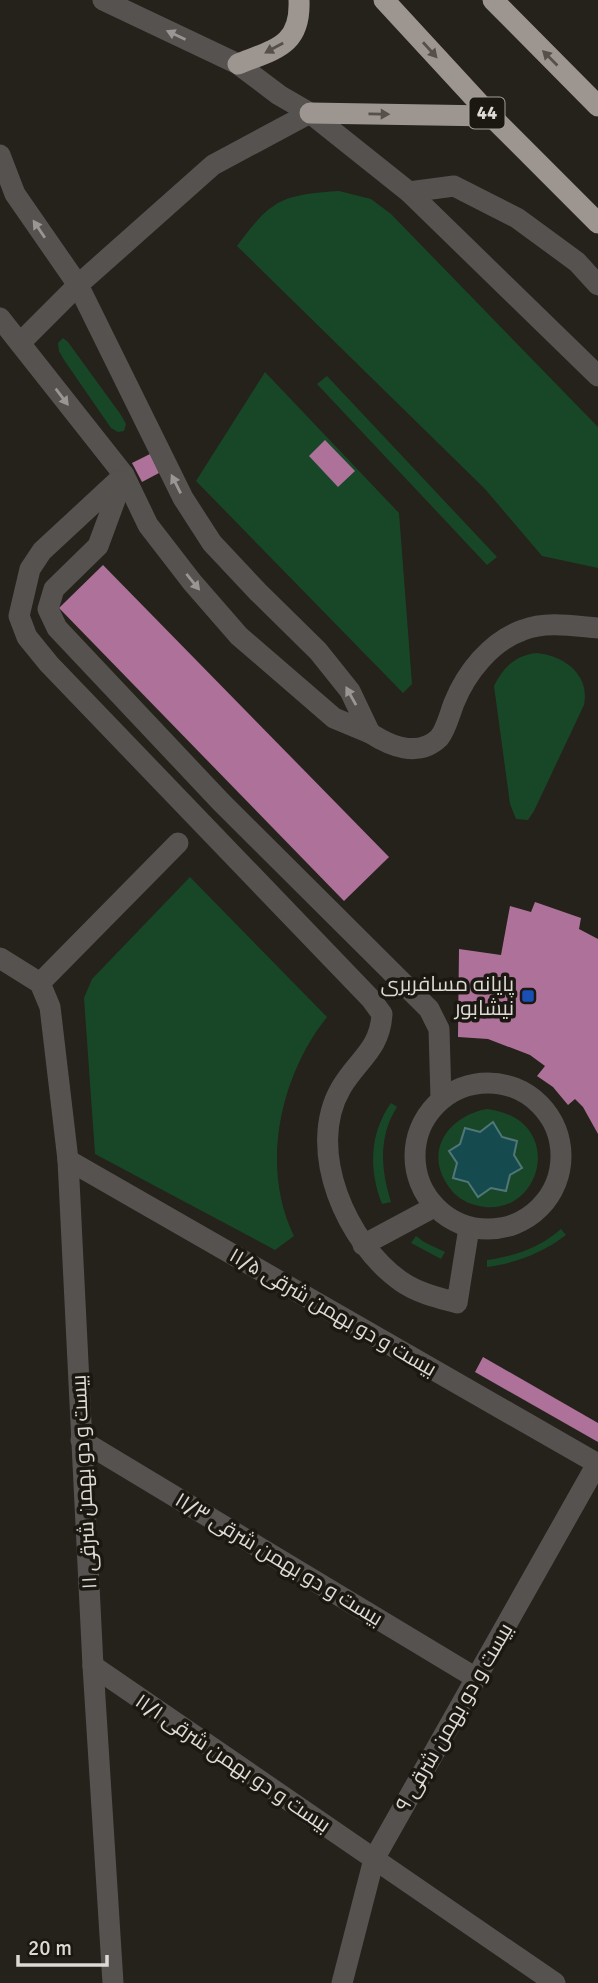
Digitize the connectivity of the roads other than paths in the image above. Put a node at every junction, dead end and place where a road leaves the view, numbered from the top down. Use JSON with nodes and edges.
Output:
{"nodes":[{"id":1,"x":103,"y":0,"type":"edge"},
{"id":2,"x":299,"y":0,"type":"edge"},
{"id":3,"x":384,"y":0,"type":"edge"},
{"id":4,"x":494,"y":0,"type":"edge"},
{"id":5,"x":238,"y":64,"type":"junction"},
{"id":6,"x":598,"y":106,"type":"edge"},
{"id":7,"x":310,"y":113,"type":"junction"},
{"id":8,"x":491,"y":116,"type":"junction"},
{"id":9,"x":0,"y":155,"type":"edge"},
{"id":10,"x":409,"y":192,"type":"junction"},
{"id":11,"x":598,"y":223,"type":"edge"},
{"id":12,"x":78,"y":285,"type":"junction"},
{"id":13,"x":598,"y":285,"type":"edge"},
{"id":14,"x":0,"y":318,"type":"edge"},
{"id":15,"x":20,"y":343,"type":"junction"},
{"id":16,"x":598,"y":376,"type":"edge"},
{"id":17,"x":124,"y":475,"type":"junction"},
{"id":18,"x":598,"y":628,"type":"edge"},
{"id":19,"x":370,"y":733,"type":"junction"},
{"id":20,"x":178,"y":843,"type":"dead end"},
{"id":21,"x":0,"y":958,"type":"edge"},
{"id":22,"x":40,"y":983,"type":"junction"},
{"id":23,"x":441,"y":1099,"type":"junction"},
{"id":24,"x":68,"y":1160,"type":"junction"},
{"id":25,"x":434,"y":1207,"type":"junction"},
{"id":26,"x":469,"y":1228,"type":"junction"},
{"id":27,"x":363,"y":1245,"type":"junction"},
{"id":28,"x":81,"y":1440,"type":"junction"},
{"id":29,"x":598,"y":1464,"type":"edge"},
{"id":30,"x":93,"y":1666,"type":"junction"},
{"id":31,"x":476,"y":1678,"type":"junction"},
{"id":32,"x":374,"y":1859,"type":"junction"},
{"id":33,"x":113,"y":1983,"type":"edge"},
{"id":34,"x":342,"y":1983,"type":"edge"},
{"id":35,"x":555,"y":1983,"type":"edge"}],
"edges":[{"from":5,"to":1,"type":"street","one_way":true},
{"from":2,"to":5,"type":"highway","one_way":true},
{"from":3,"to":8,"type":"highway","number":"44","one_way":true},
{"from":6,"to":4,"type":"highway","one_way":true},
{"from":5,"to":7,"type":"street"},
{"from":7,"to":8,"type":"highway","one_way":true},
{"from":7,"to":10,"type":"street"},
{"from":7,"to":12,"type":"street"},
{"from":8,"to":11,"type":"highway","number":"44"},
{"from":12,"to":9,"type":"street","one_way":true},
{"from":10,"to":13,"type":"street"},
{"from":10,"to":16,"type":"street"},
{"from":12,"to":15,"type":"street"},
{"from":19,"to":12,"type":"street","one_way":true},
{"from":14,"to":15,"type":"street"},
{"from":15,"to":17,"type":"street","one_way":true},
{"from":17,"to":19,"type":"street","one_way":true},
{"from":17,"to":23,"type":"street"},
{"from":17,"to":27,"type":"street"},
{"from":18,"to":19,"type":"street"},
{"from":20,"to":22,"type":"street"},
{"from":21,"to":22,"type":"street"},
{"from":22,"to":24,"type":"street","name":"بیست و دو بهمن شرقی ۱۱"},
{"from":23,"to":25,"type":"street"},
{"from":23,"to":26,"type":"street"},
{"from":24,"to":28,"type":"street","name":"بیست و دو بهمن شرقی ۱۱"},
{"from":24,"to":29,"type":"street","name":"بیست و دو بهمن شرقی ۱۱/۵"},
{"from":25,"to":26,"type":"street"},
{"from":25,"to":27,"type":"street"},
{"from":26,"to":27,"type":"street"},
{"from":28,"to":30,"type":"street","name":"بیست و دو بهمن شرقی ۱۱"},
{"from":28,"to":31,"type":"street","name":"بیست و دو بهمن شرقی ۱۱/۳"},
{"from":29,"to":31,"type":"street","name":"بیست و دو بهمن شرقی ۹"},
{"from":30,"to":32,"type":"street","name":"بیست و دو بهمن شرقی ۱۱/۱"},
{"from":30,"to":33,"type":"street","name":"بیست و دو بهمن شرقی ۱۱"},
{"from":31,"to":32,"type":"street","name":"بیست و دو بهمن شرقی ۹"},
{"from":32,"to":34,"type":"street","name":"بیست و دو بهمن شرقی ۹"},
{"from":32,"to":35,"type":"street","name":"بیست و دو بهمن شرقی ۱۱/۱"}]}
